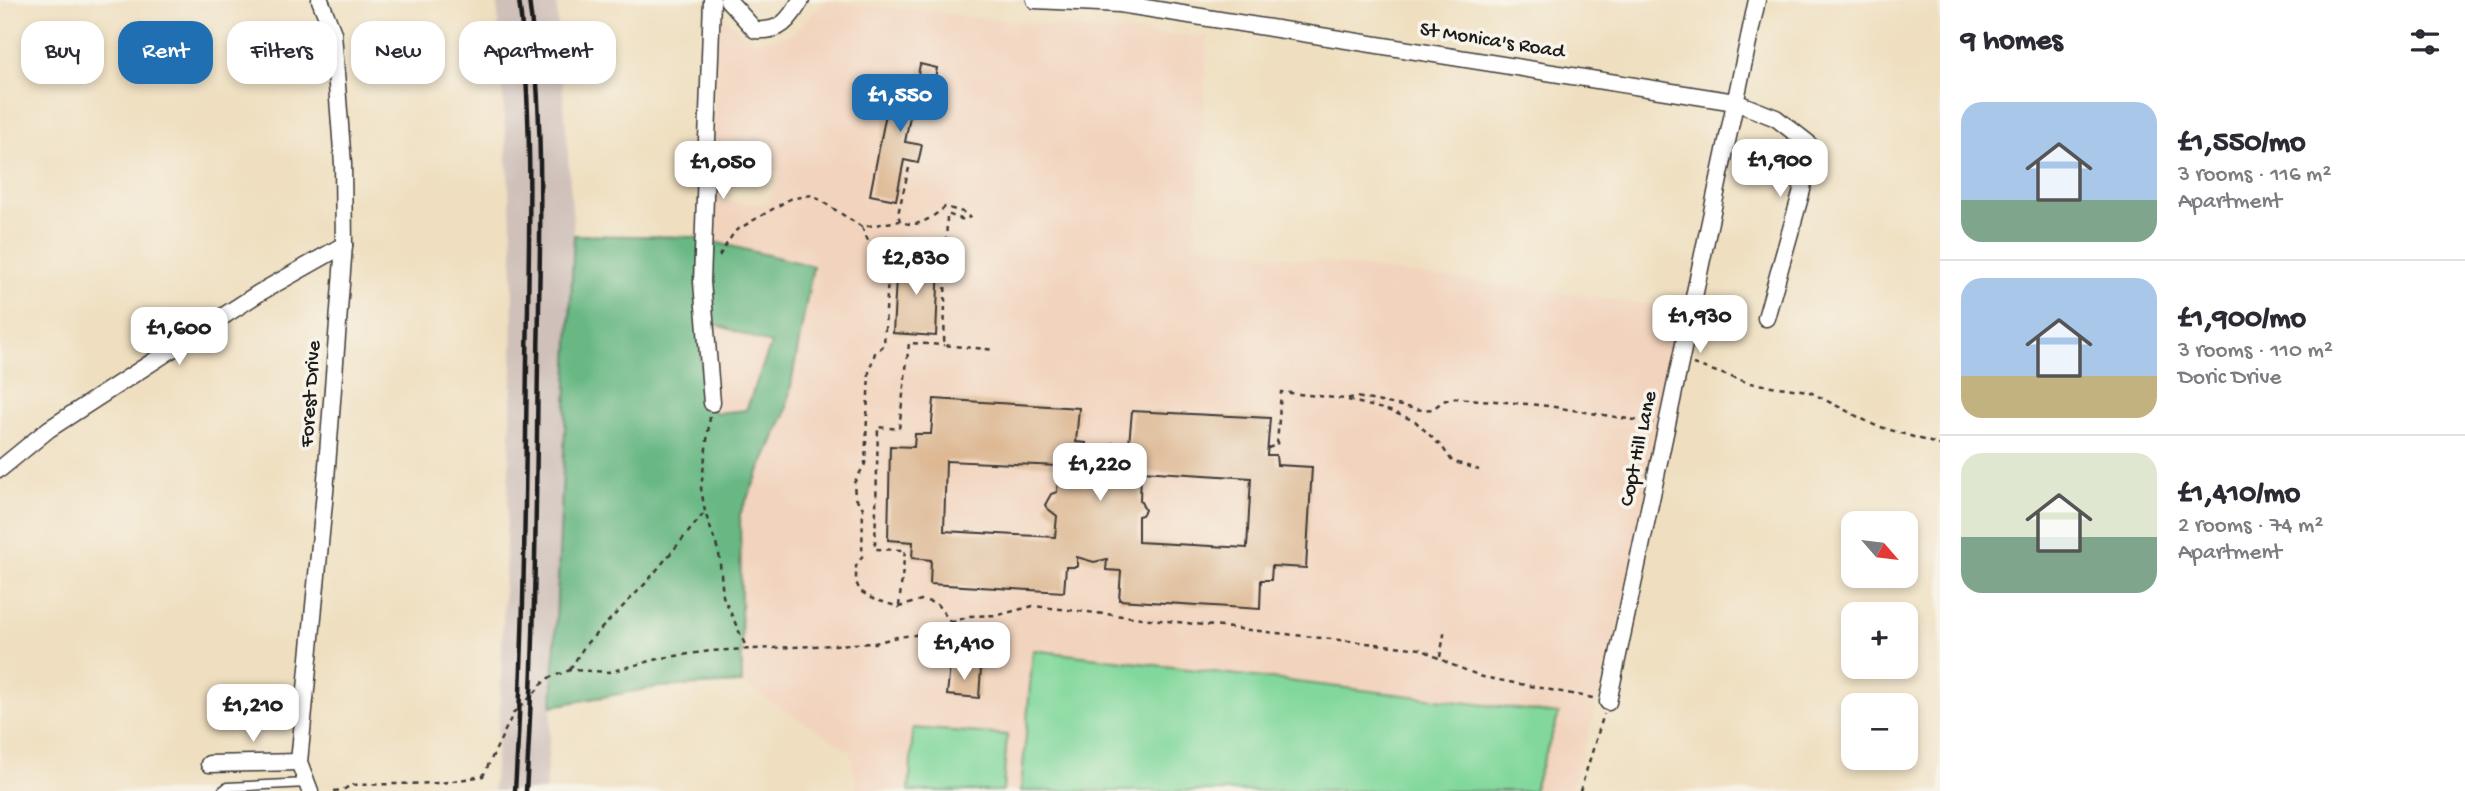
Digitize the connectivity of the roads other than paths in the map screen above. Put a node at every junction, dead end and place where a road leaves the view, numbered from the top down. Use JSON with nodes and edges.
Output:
{"nodes":[{"id":1,"x":320,"y":0,"type":"edge"},
{"id":2,"x":712,"y":0,"type":"edge"},
{"id":3,"x":728,"y":0,"type":"edge"},
{"id":4,"x":801,"y":0,"type":"edge"},
{"id":5,"x":1035,"y":0,"type":"edge"},
{"id":6,"x":1757,"y":0,"type":"edge"},
{"id":7,"x":1119,"y":2,"type":"edge"},
{"id":8,"x":1735,"y":102,"type":"junction"},
{"id":9,"x":344,"y":245,"type":"junction"},
{"id":10,"x":1766,"y":318,"type":"dead end"},
{"id":11,"x":712,"y":403,"type":"road end"},
{"id":12,"x":0,"y":469,"type":"edge"},
{"id":13,"x":1608,"y":702,"type":"road end"},
{"id":14,"x":299,"y":762,"type":"junction"},
{"id":15,"x":209,"y":764,"type":"dead end"},
{"id":16,"x":308,"y":787,"type":"edge"},
{"id":17,"x":222,"y":791,"type":"edge"}],
"edges":[{"from":1,"to":9,"type":"street","name":"Forest Drive"},
{"from":2,"to":11,"type":"street"},
{"from":3,"to":4,"type":"street"},
{"from":5,"to":7,"type":"street","name":"St Monica's Road"},
{"from":6,"to":8,"type":"street","name":"Copt Hill Lane"},
{"from":7,"to":8,"type":"street","name":"St Monica's Road"},
{"from":8,"to":10,"type":"street","name":"St Monica's Road"},
{"from":8,"to":13,"type":"street","name":"Copt Hill Lane"},
{"from":9,"to":12,"type":"street"},
{"from":9,"to":14,"type":"street","name":"Forest Drive"},
{"from":14,"to":15,"type":"street"},
{"from":14,"to":16,"type":"street","name":"Forest Drive"},
{"from":16,"to":17,"type":"lane"}]}
